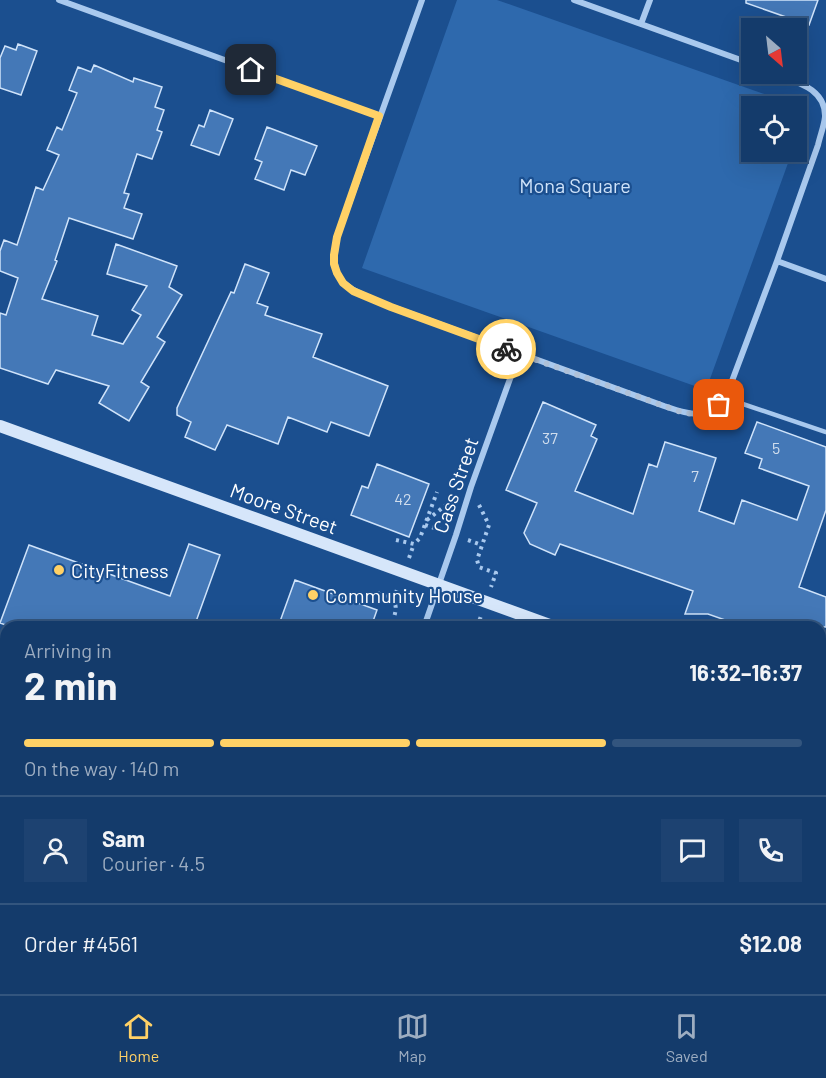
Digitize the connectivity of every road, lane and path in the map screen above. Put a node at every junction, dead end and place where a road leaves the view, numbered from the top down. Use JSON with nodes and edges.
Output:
{"nodes":[{"id":1,"x":59,"y":0,"type":"edge"},
{"id":2,"x":422,"y":0,"type":"edge"},
{"id":3,"x":574,"y":0,"type":"edge"},
{"id":4,"x":650,"y":0,"type":"edge"},
{"id":5,"x":641,"y":24,"type":"junction"},
{"id":6,"x":741,"y":60,"type":"edge"},
{"id":7,"x":800,"y":84,"type":"edge"},
{"id":8,"x":379,"y":116,"type":"junction"},
{"id":9,"x":777,"y":261,"type":"junction"},
{"id":10,"x":826,"y":279,"type":"edge"},
{"id":11,"x":519,"y":354,"type":"junction"},
{"id":12,"x":725,"y":398,"type":"junction"},
{"id":13,"x":0,"y":426,"type":"edge"},
{"id":14,"x":826,"y":432,"type":"edge"},
{"id":15,"x":437,"y":492,"type":"dead end"},
{"id":16,"x":447,"y":505,"type":"dead end"},
{"id":17,"x":481,"y":508,"type":"dead end"},
{"id":18,"x":426,"y":522,"type":"junction"},
{"id":19,"x":439,"y":530,"type":"dead end"},
{"id":20,"x":396,"y":540,"type":"dead end"},
{"id":21,"x":468,"y":540,"type":"dead end"},
{"id":22,"x":414,"y":544,"type":"junction"},
{"id":23,"x":482,"y":545,"type":"junction"},
{"id":24,"x":410,"y":556,"type":"dead end"},
{"id":25,"x":438,"y":584,"type":"junction"},
{"id":26,"x":492,"y":585,"type":"dead end"},
{"id":27,"x":397,"y":590,"type":"dead end"},
{"id":28,"x":377,"y":592,"type":"dead end"},
{"id":29,"x":393,"y":600,"type":"junction"},
{"id":30,"x":481,"y":615,"type":"dead end"},
{"id":31,"x":393,"y":621,"type":"edge"},
{"id":32,"x":426,"y":621,"type":"edge"},
{"id":33,"x":479,"y":621,"type":"edge"},
{"id":34,"x":539,"y":621,"type":"edge"}],
"edges":[{"from":1,"to":8,"type":"street"},
{"from":2,"to":8,"type":"street"},
{"from":3,"to":5,"type":"street"},
{"from":4,"to":5,"type":"street"},
{"from":5,"to":6,"type":"street"},
{"from":7,"to":9,"type":"street"},
{"from":8,"to":11,"type":"street"},
{"from":9,"to":10,"type":"street"},
{"from":9,"to":12,"type":"street"},
{"from":11,"to":12,"type":"street"},
{"from":11,"to":25,"type":"street","name":"Cass Street"},
{"from":12,"to":14,"type":"lane"},
{"from":13,"to":25,"type":"street","name":"Moore Street"},
{"from":15,"to":18,"type":"path"},
{"from":16,"to":18,"type":"path"},
{"from":17,"to":23,"type":"path"},
{"from":18,"to":19,"type":"path"},
{"from":18,"to":22,"type":"path"},
{"from":20,"to":22,"type":"path"},
{"from":21,"to":23,"type":"path"},
{"from":22,"to":24,"type":"path"},
{"from":23,"to":26,"type":"path"},
{"from":25,"to":32,"type":"street","name":"Cass Street"},
{"from":25,"to":34,"type":"street","name":"Moore Street"},
{"from":27,"to":29,"type":"path"},
{"from":28,"to":29,"type":"path"},
{"from":29,"to":31,"type":"path"},
{"from":30,"to":33,"type":"path"}]}
